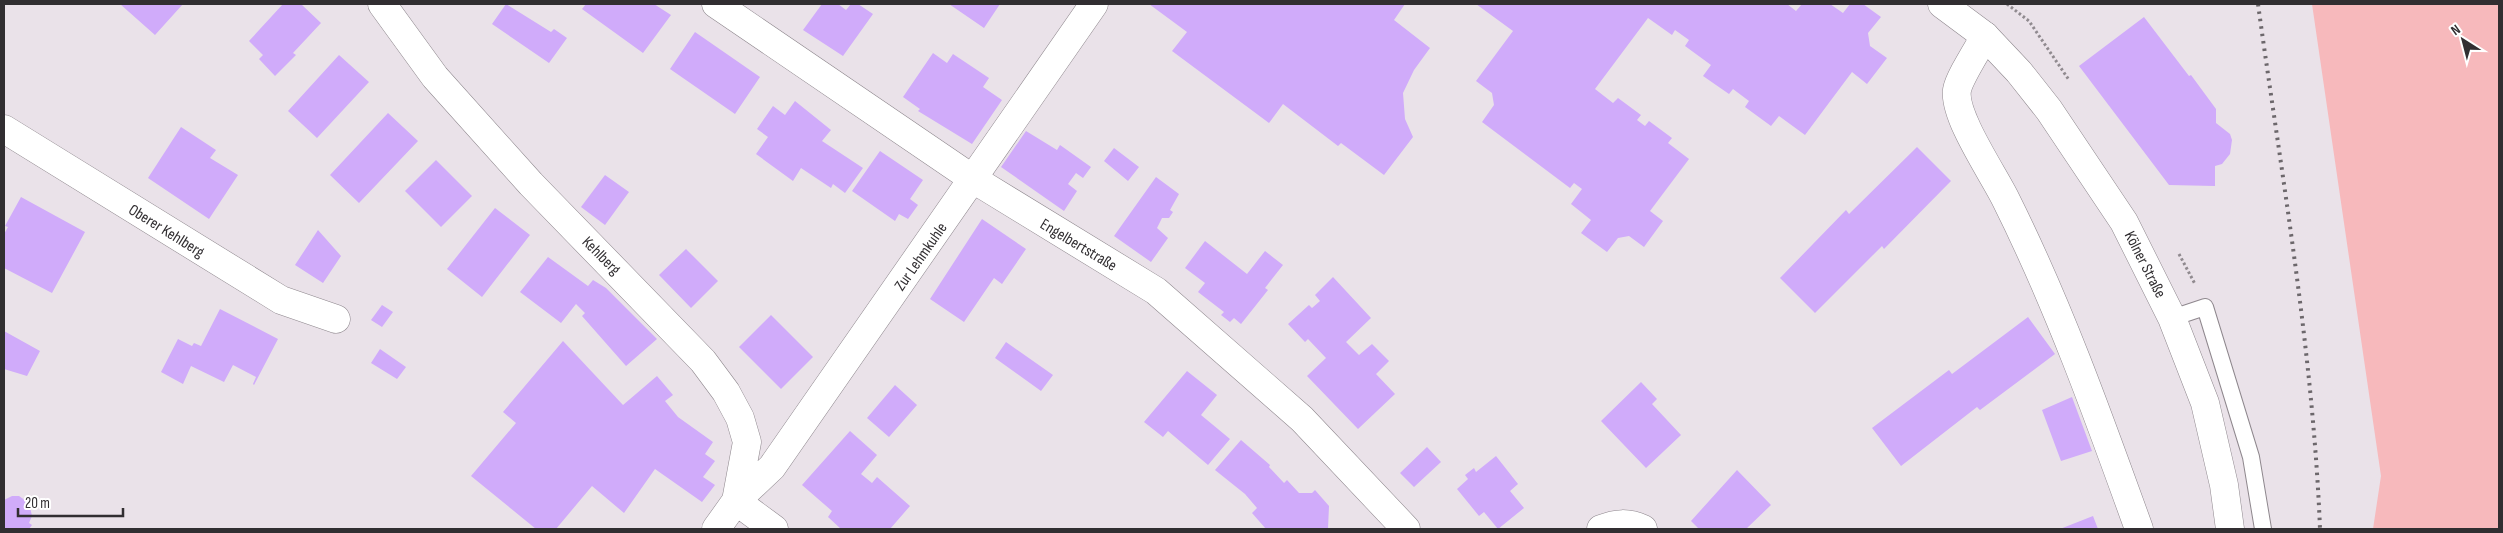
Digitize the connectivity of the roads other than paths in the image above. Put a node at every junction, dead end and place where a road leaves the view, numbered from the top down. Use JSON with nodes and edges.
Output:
{"nodes":[{"id":1,"x":382,"y":4,"type":"edge"},
{"id":2,"x":716,"y":4,"type":"edge"},
{"id":3,"x":1094,"y":4,"type":"edge"},
{"id":4,"x":1942,"y":4,"type":"edge"},
{"id":5,"x":1985,"y":36,"type":"junction"},
{"id":6,"x":4,"y":128,"type":"edge"},
{"id":7,"x":973,"y":180,"type":"junction"},
{"id":8,"x":2172,"y":318,"type":"junction"},
{"id":9,"x":336,"y":319,"type":"dead end"},
{"id":10,"x":736,"y":501,"type":"junction"},
{"id":11,"x":716,"y":529,"type":"edge"},
{"id":12,"x":774,"y":529,"type":"edge"},
{"id":13,"x":1406,"y":529,"type":"edge"},
{"id":14,"x":1601,"y":529,"type":"edge"},
{"id":15,"x":1643,"y":529,"type":"edge"},
{"id":16,"x":2139,"y":529,"type":"edge"},
{"id":17,"x":2230,"y":529,"type":"edge"},
{"id":18,"x":2263,"y":529,"type":"edge"}],
"edges":[{"from":1,"to":10,"type":"street","name":"Kehlberg"},
{"from":2,"to":7,"type":"street","name":"Engelbertstraße"},
{"from":3,"to":7,"type":"street","name":"Zur Lehmkuhle"},
{"from":4,"to":5,"type":"street","name":"Kölner Straße"},
{"from":5,"to":8,"type":"street","name":"Kölner Straße"},
{"from":5,"to":16,"type":"street"},
{"from":6,"to":9,"type":"street","name":"Oberer Kehlberg"},
{"from":7,"to":10,"type":"street","name":"Zur Lehmkuhle"},
{"from":7,"to":13,"type":"street","name":"Engelbertstraße"},
{"from":8,"to":17,"type":"street","name":"Kölner Straße"},
{"from":8,"to":18,"type":"lane"},
{"from":10,"to":11,"type":"street","name":"Kehlberg"},
{"from":10,"to":12,"type":"street"},
{"from":14,"to":15,"type":"street"}]}
